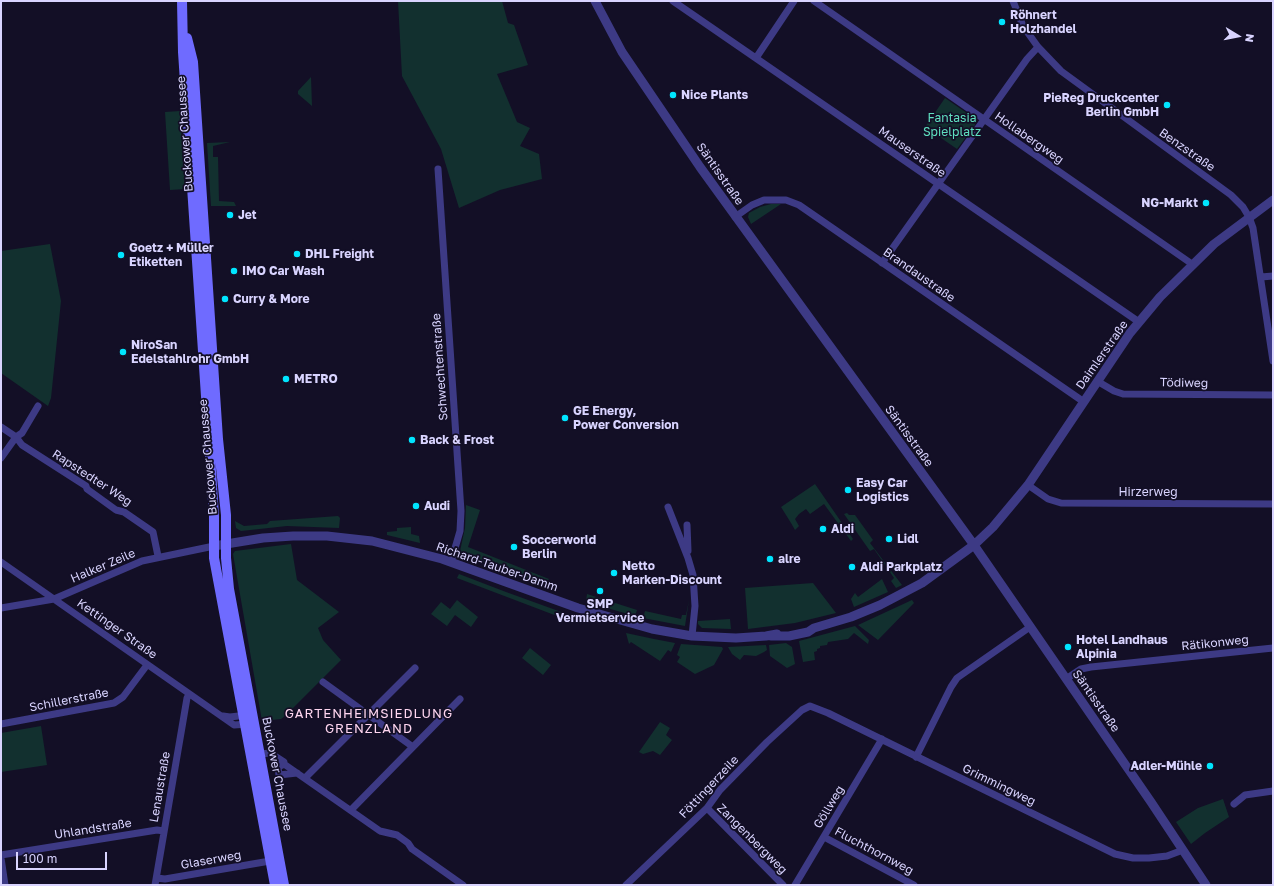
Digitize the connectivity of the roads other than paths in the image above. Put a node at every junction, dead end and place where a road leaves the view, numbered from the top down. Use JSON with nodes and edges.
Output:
{"nodes":[{"id":1,"x":182,"y":1,"type":"edge"},
{"id":2,"x":595,"y":1,"type":"edge"},
{"id":3,"x":673,"y":1,"type":"edge"},
{"id":4,"x":794,"y":1,"type":"edge"},
{"id":5,"x":814,"y":1,"type":"edge"},
{"id":6,"x":1013,"y":1,"type":"edge"},
{"id":7,"x":184,"y":24,"type":"junction"},
{"id":8,"x":1038,"y":47,"type":"junction"},
{"id":9,"x":756,"y":58,"type":"junction"},
{"id":10,"x":983,"y":120,"type":"junction"},
{"id":11,"x":438,"y":168,"type":"dead end"},
{"id":12,"x":938,"y":184,"type":"junction"},
{"id":13,"x":1273,"y":200,"type":"edge"},
{"id":14,"x":735,"y":217,"type":"junction"},
{"id":15,"x":1249,"y":217,"type":"junction"},
{"id":16,"x":882,"y":262,"type":"junction"},
{"id":17,"x":1192,"y":264,"type":"junction"},
{"id":18,"x":1273,"y":276,"type":"edge"},
{"id":19,"x":1261,"y":277,"type":"junction"},
{"id":20,"x":1139,"y":322,"type":"junction"},
{"id":21,"x":1273,"y":361,"type":"edge"},
{"id":22,"x":1097,"y":381,"type":"junction"},
{"id":23,"x":1273,"y":395,"type":"edge"},
{"id":24,"x":1084,"y":402,"type":"junction"},
{"id":25,"x":38,"y":406,"type":"dead end"},
{"id":26,"x":1,"y":427,"type":"edge"},
{"id":27,"x":16,"y":437,"type":"junction"},
{"id":28,"x":1,"y":458,"type":"edge"},
{"id":29,"x":1028,"y":485,"type":"junction"},
{"id":30,"x":1273,"y":504,"type":"edge"},
{"id":31,"x":668,"y":507,"type":"dead end"},
{"id":32,"x":687,"y":525,"type":"dead end"},
{"id":33,"x":227,"y":544,"type":"junction"},
{"id":34,"x":974,"y":545,"type":"junction"},
{"id":35,"x":214,"y":546,"type":"junction"},
{"id":36,"x":158,"y":556,"type":"junction"},
{"id":37,"x":688,"y":558,"type":"junction"},
{"id":38,"x":1,"y":562,"type":"edge"},
{"id":39,"x":451,"y":562,"type":"junction"},
{"id":40,"x":54,"y":599,"type":"junction"},
{"id":41,"x":1,"y":608,"type":"edge"},
{"id":42,"x":1030,"y":627,"type":"junction"},
{"id":43,"x":692,"y":636,"type":"junction"},
{"id":44,"x":1273,"y":648,"type":"edge"},
{"id":45,"x":147,"y":665,"type":"junction"},
{"id":46,"x":415,"y":668,"type":"dead end"},
{"id":47,"x":1066,"y":679,"type":"junction"},
{"id":48,"x":323,"y":682,"type":"dead end"},
{"id":49,"x":189,"y":694,"type":"junction"},
{"id":50,"x":460,"y":699,"type":"dead end"},
{"id":51,"x":810,"y":706,"type":"joint"},
{"id":52,"x":368,"y":714,"type":"junction"},
{"id":53,"x":249,"y":719,"type":"junction"},
{"id":54,"x":1,"y":724,"type":"edge"},
{"id":55,"x":882,"y":740,"type":"junction"},
{"id":56,"x":413,"y":747,"type":"junction"},
{"id":57,"x":260,"y":754,"type":"junction"},
{"id":58,"x":916,"y":757,"type":"junction"},
{"id":59,"x":284,"y":764,"type":"junction"},
{"id":60,"x":297,"y":773,"type":"junction"},
{"id":61,"x":305,"y":778,"type":"junction"},
{"id":62,"x":1273,"y":791,"type":"edge"},
{"id":63,"x":1234,"y":804,"type":"dead end"},
{"id":64,"x":707,"y":808,"type":"junction"},
{"id":65,"x":351,"y":810,"type":"junction"},
{"id":66,"x":164,"y":831,"type":"junction"},
{"id":67,"x":824,"y":837,"type":"junction"},
{"id":68,"x":1183,"y":850,"type":"junction"},
{"id":69,"x":1,"y":855,"type":"edge"},
{"id":70,"x":1,"y":858,"type":"edge"},
{"id":71,"x":270,"y":860,"type":"junction"},
{"id":72,"x":156,"y":882,"type":"edge"},
{"id":73,"x":5,"y":885,"type":"edge"},
{"id":74,"x":275,"y":885,"type":"edge"},
{"id":75,"x":284,"y":885,"type":"edge"},
{"id":76,"x":463,"y":885,"type":"edge"},
{"id":77,"x":626,"y":885,"type":"edge"},
{"id":78,"x":783,"y":885,"type":"edge"},
{"id":79,"x":795,"y":885,"type":"edge"},
{"id":80,"x":914,"y":885,"type":"edge"},
{"id":81,"x":1206,"y":885,"type":"edge"}],
"edges":[{"from":1,"to":7,"type":"main road","name":"Buckower Chaussee"},
{"from":2,"to":14,"type":"street","name":"Säntisstraße"},
{"from":3,"to":9,"type":"street","name":"Mauserstraße"},
{"from":4,"to":9,"type":"street"},
{"from":5,"to":10,"type":"street","name":"Hollabergweg"},
{"from":6,"to":8,"type":"street","name":"Benzstraße"},
{"from":7,"to":33,"type":"main road","name":"Buckower Chaussee"},
{"from":7,"to":35,"type":"main road","name":"Buckower Chaussee"},
{"from":8,"to":10,"type":"street"},
{"from":8,"to":15,"type":"street","name":"Benzstraße"},
{"from":9,"to":12,"type":"street","name":"Mauserstraße"},
{"from":10,"to":12,"type":"street"},
{"from":10,"to":17,"type":"street","name":"Hollabergweg"},
{"from":11,"to":39,"type":"street","name":"Schwechtenstraße"},
{"from":12,"to":16,"type":"street"},
{"from":12,"to":20,"type":"street","name":"Mauserstraße"},
{"from":13,"to":15,"type":"street","name":"Daimlerstraße"},
{"from":14,"to":16,"type":"street","name":"Brandaustraße"},
{"from":14,"to":34,"type":"street","name":"Säntisstraße"},
{"from":15,"to":17,"type":"street","name":"Daimlerstraße"},
{"from":15,"to":19,"type":"street"},
{"from":16,"to":24,"type":"street","name":"Brandaustraße"},
{"from":17,"to":20,"type":"street","name":"Daimlerstraße"},
{"from":18,"to":19,"type":"street"},
{"from":19,"to":21,"type":"street"},
{"from":20,"to":22,"type":"street","name":"Daimlerstraße"},
{"from":22,"to":23,"type":"street","name":"Tödiweg"},
{"from":22,"to":24,"type":"street","name":"Daimlerstraße"},
{"from":24,"to":29,"type":"street","name":"Daimlerstraße"},
{"from":25,"to":27,"type":"street"},
{"from":26,"to":27,"type":"street","name":"Rapstedter Weg"},
{"from":27,"to":28,"type":"street"},
{"from":27,"to":36,"type":"street","name":"Rapstedter Weg"},
{"from":29,"to":30,"type":"street","name":"Hirzerweg"},
{"from":29,"to":34,"type":"street","name":"Daimlerstraße"},
{"from":31,"to":37,"type":"street"},
{"from":32,"to":37,"type":"street"},
{"from":33,"to":35,"type":"street","name":"Richard-Tauber-Damm"},
{"from":33,"to":39,"type":"street","name":"Richard-Tauber-Damm"},
{"from":33,"to":53,"type":"main road","name":"Buckower Chaussee"},
{"from":34,"to":42,"type":"street","name":"Säntisstraße"},
{"from":34,"to":43,"type":"street","name":"Richard-Tauber-Damm"},
{"from":35,"to":36,"type":"street","name":"Halker Zeile"},
{"from":35,"to":53,"type":"main road","name":"Buckower Chaussee"},
{"from":36,"to":40,"type":"street","name":"Halker Zeile"},
{"from":37,"to":43,"type":"street"},
{"from":38,"to":40,"type":"street","name":"Kettinger Straße"},
{"from":39,"to":43,"type":"street","name":"Richard-Tauber-Damm"},
{"from":40,"to":41,"type":"street","name":"Halker Zeile"},
{"from":40,"to":45,"type":"street","name":"Kettinger Straße"},
{"from":42,"to":47,"type":"street","name":"Säntisstraße"},
{"from":42,"to":58,"type":"street"},
{"from":44,"to":47,"type":"street","name":"Rätikonweg"},
{"from":45,"to":49,"type":"street","name":"Kettinger Straße"},
{"from":45,"to":54,"type":"street","name":"Schillerstraße"},
{"from":46,"to":52,"type":"street"},
{"from":47,"to":68,"type":"street","name":"Säntisstraße"},
{"from":48,"to":52,"type":"street"},
{"from":49,"to":53,"type":"street","name":"Kettinger Straße"},
{"from":49,"to":66,"type":"street","name":"Lenaustraße"},
{"from":50,"to":56,"type":"street"},
{"from":51,"to":55,"type":"street","name":"Grimmingweg"},
{"from":51,"to":64,"type":"street","name":"Föttingerzeile"},
{"from":52,"to":56,"type":"street"},
{"from":52,"to":61,"type":"street"},
{"from":53,"to":57,"type":"main road","name":"Buckower Chaussee"},
{"from":53,"to":71,"type":"main road","name":"Buckower Chaussee"},
{"from":55,"to":58,"type":"street","name":"Grimmingweg"},
{"from":55,"to":67,"type":"street","name":"Göllweg"},
{"from":56,"to":65,"type":"street"},
{"from":57,"to":59,"type":"street"},
{"from":57,"to":75,"type":"main road","name":"Buckower Chaussee"},
{"from":58,"to":68,"type":"street","name":"Grimmingweg"},
{"from":59,"to":60,"type":"street"},
{"from":59,"to":60,"type":"street"},
{"from":60,"to":61,"type":"street"},
{"from":61,"to":65,"type":"street"},
{"from":62,"to":63,"type":"street"},
{"from":64,"to":77,"type":"street","name":"Föttingerzeile"},
{"from":64,"to":78,"type":"street","name":"Zangenbergweg"},
{"from":65,"to":76,"type":"street"},
{"from":66,"to":69,"type":"street","name":"Uhlandstraße"},
{"from":66,"to":72,"type":"street","name":"Lenaustraße"},
{"from":67,"to":79,"type":"street","name":"Göllweg"},
{"from":67,"to":80,"type":"street","name":"Fluchthornweg"},
{"from":68,"to":81,"type":"street","name":"Säntisstraße"},
{"from":70,"to":73,"type":"street"},
{"from":71,"to":72,"type":"street","name":"Glaserweg"},
{"from":71,"to":74,"type":"main road","name":"Buckower Chaussee"}]}
